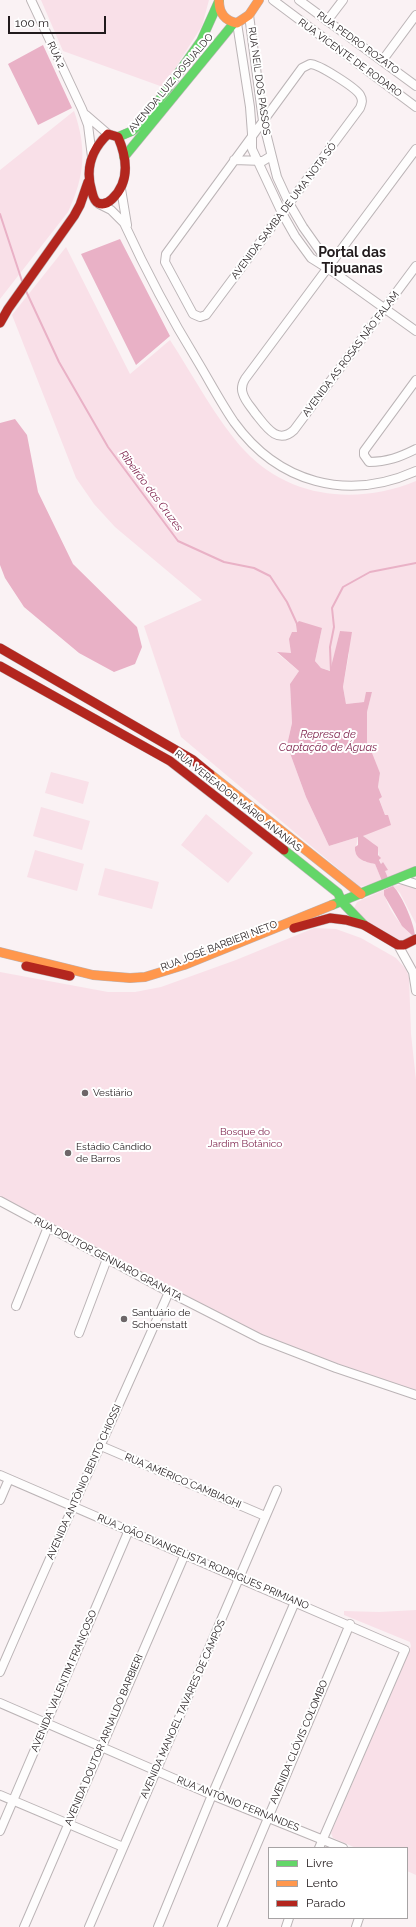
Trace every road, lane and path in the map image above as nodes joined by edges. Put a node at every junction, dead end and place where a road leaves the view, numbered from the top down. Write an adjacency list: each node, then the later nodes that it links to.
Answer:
1 (31, 0): 19 (street, RUA 2)
2 (273, 0): 7 (street, RUA VICENTE DE RODARO)
3 (299, 0): 10 (street, RUA PEDRO ROZATO)
4 (343, 0): 10 (street)
5 (219, 1): 11 (street); 23 (street, AVENIDA LUIZ DOSUALDO)
6 (258, 2): 7 (street, RUA VICENTE DE RODARO); 8 (street, AVENIDA LUIZ DOSUALDO)
7 (283, 9): 18 (street, RUA VICENTE DE RODARO)
8 (249, 15): 11 (street, AVENIDA LUIZ DOSUALDO); 12 (street, RUA NEIL DOS PASSOS)
9 (416, 15): 14 (street)
10 (327, 21): 14 (street, RUA PEDRO ROZATO)
11 (236, 23): 13 (street, RUA NEIL DOS PASSOS); 27 (street, AVENIDA LUIZ DOSUALDO)
12 (254, 52): 13 (street); 15 (street, RUA NEIL DOS PASSOS)
13 (242, 53): 16 (street, RUA NEIL DOS PASSOS)
14 (382, 61): 17 (street, RUA PEDRO ROZATO)
15 (257, 74): 16 (street); 20 (street, RUA NEIL DOS PASSOS)
16 (245, 75): 22 (street, RUA NEIL DOS PASSOS)
17 (416, 86)
18 (416, 107)
19 (82, 109): 21 (street, RUA 2); 26 (street, RUA 2)
20 (263, 121): 22 (street); 25 (street, RUA NEIL DOS PASSOS); 33 (street, AVENIDA SAMBA DE UMA NOTA SÓ)
21 (108, 134): 23 (street); 26 (street)
22 (252, 134): 28 (street); 29 (street, RUA NEIL DOS PASSOS)
23 (118, 136): 27 (street)
24 (416, 149): 37 (street)
25 (271, 156): 29 (street); 33 (street, RUA NEIL DOS PASSOS)
26 (92, 157): 30 (street)
27 (124, 158): 31 (street)
28 (234, 160): 29 (street); 34 (street, AVENIDA SAMBA DE UMA NOTA SÓ)
29 (258, 161): 34 (street, RUA NEIL DOS PASSOS)
30 (88, 182): 32 (street); 35 (street)
31 (121, 189): 32 (street); 36 (street)
32 (97, 202): 35 (street); 36 (street)
33 (289, 203): 34 (street, AVENIDA SAMBA DE UMA NOTA SÓ); 37 (street, RUA NEIL DOS PASSOS)
34 (282, 213): 37 (street, RUA NEIL DOS PASSOS)
35 (74, 216): 40 (street)
36 (129, 233): 46 (street)
37 (328, 266): 39 (street, RUA NEIL DOS PASSOS); 39 (street, AVENIDA AS ROSAS NÃO FALAM)
38 (416, 266): 39 (street, AVENIDA AS ROSAS NÃO FALAM)
39 (384, 308): 43 (street, RUA NEIL DOS PASSOS)
40 (8, 309): 41 (street); 42 (street)
41 (0, 317)
42 (0, 322)
43 (416, 331)
44 (416, 380): 45 (street)
45 (416, 448)
46 (416, 471)
47 (0, 648): 52 (street, RUA VEREADOR MÁRIO ANANIAS)
48 (0, 666): 53 (street, RUA VEREADOR MÁRIO ANANIAS)
49 (416, 871): 50 (street, RUA JOSÉ BARBIERI NETO)
50 (399, 879): 51 (street); 52 (street, RUA JOSÉ BARBIERI NETO)
51 (416, 884)
52 (361, 894): 53 (street, RUA JOSÉ BARBIERI NETO)
53 (342, 902): 54 (street, RUA VEREADOR MÁRIO ANANIAS); 57 (street, RUA JOSÉ BARBIERI NETO)
54 (364, 926): 56 (street, RUA JOSÉ BARBIERI NETO); 58 (street, RUA JOSÉ BARBIERI NETO)
55 (412, 942): 56 (street)
56 (398, 945): 59 (street)
57 (0, 952)
58 (0, 960)
59 (416, 991)
60 (0, 1202): 61 (street, RUA DOUTOR GENNARO GRANATA)
61 (48, 1227): 62 (street, RUA DOUTOR GENNARO GRANATA); 64 (street)
62 (107, 1259): 63 (street, RUA DOUTOR GENNARO GRANATA); 65 (street)
63 (169, 1292): 66 (street, RUA DOUTOR GENNARO GRANATA); 67 (street, AVENIDA ANTÔNIO BENTO CHIOSSI)
64 (16, 1306)
65 (79, 1333)
66 (416, 1395)
67 (101, 1446): 72 (street, AVENIDA ANTÔNIO BENTO CHIOSSI); 73 (street, RUA AMÉRICO CAMBIAGHI)
68 (0, 1475): 69 (street, RUA JOÃO EVANGELISTA RODRIGUES PRIMIANO)
69 (9, 1479): 71 (street); 72 (street, RUA JOÃO EVANGELISTA RODRIGUES PRIMIANO)
70 (277, 1490): 73 (street, AVENIDA MANOEL TAVARES DE CAMPOS)
71 (0, 1500)
72 (72, 1506): 74 (street, RUA JOÃO EVANGELISTA RODRIGUES PRIMIANO); 79 (street, AVENIDA ANTÔNIO BENTO CHIOSSI)
73 (265, 1516): 76 (street, AVENIDA MANOEL TAVARES DE CAMPOS)
74 (129, 1530): 75 (street, RUA JOÃO EVANGELISTA RODRIGUES PRIMIANO); 81 (street, AVENIDA VALENTIM FRANÇOSO)
75 (184, 1554): 76 (street, RUA JOÃO EVANGELISTA RODRIGUES PRIMIANO); 82 (street, AVENIDA DOUTOR ARNALDO BARBIERI)
76 (240, 1578): 77 (street, RUA JOÃO EVANGELISTA RODRIGUES PRIMIANO); 83 (street, AVENIDA MANOEL TAVARES DE CAMPOS)
77 (295, 1602): 78 (street, RUA JOÃO EVANGELISTA RODRIGUES PRIMIANO); 85 (street)
78 (350, 1624): 87 (street, AVENIDA CLÓVIS COLOMBO); 90 (street, RUA JOÃO EVANGELISTA RODRIGUES PRIMIANO)
79 (0, 1672)
80 (0, 1703): 81 (street, RUA ANTÔNIO FERNANDES)
81 (46, 1724): 82 (street, RUA ANTÔNIO FERNANDES); 86 (street, AVENIDA VALENTIM FRANÇOSO)
82 (100, 1746): 83 (street, RUA ANTÔNIO FERNANDES); 88 (street, AVENIDA DOUTOR ARNALDO BARBIERI)
83 (156, 1770): 85 (street, RUA ANTÔNIO FERNANDES); 93 (street, AVENIDA MANOEL TAVARES DE CAMPOS)
84 (0, 1795): 86 (street)
85 (212, 1795): 87 (street, RUA ANTÔNIO FERNANDES); 96 (street)
86 (13, 1801): 88 (street); 89 (street, AVENIDA VALENTIM FRANÇOSO)
87 (267, 1817): 90 (street, RUA ANTÔNIO FERNANDES); 97 (street, AVENIDA CLÓVIS COLOMBO)
88 (68, 1824): 93 (street); 94 (street, AVENIDA DOUTOR ARNALDO BARBIERI)
89 (0, 1831)
90 (323, 1839): 91 (street); 92 (street, RUA ANTÔNIO FERNANDES)
91 (319, 1847)
92 (341, 1847)
93 (123, 1848): 95 (street, AVENIDA MANOEL TAVARES DE CAMPOS)
94 (24, 1927)
95 (89, 1927)
96 (158, 1927)
97 (222, 1927)

